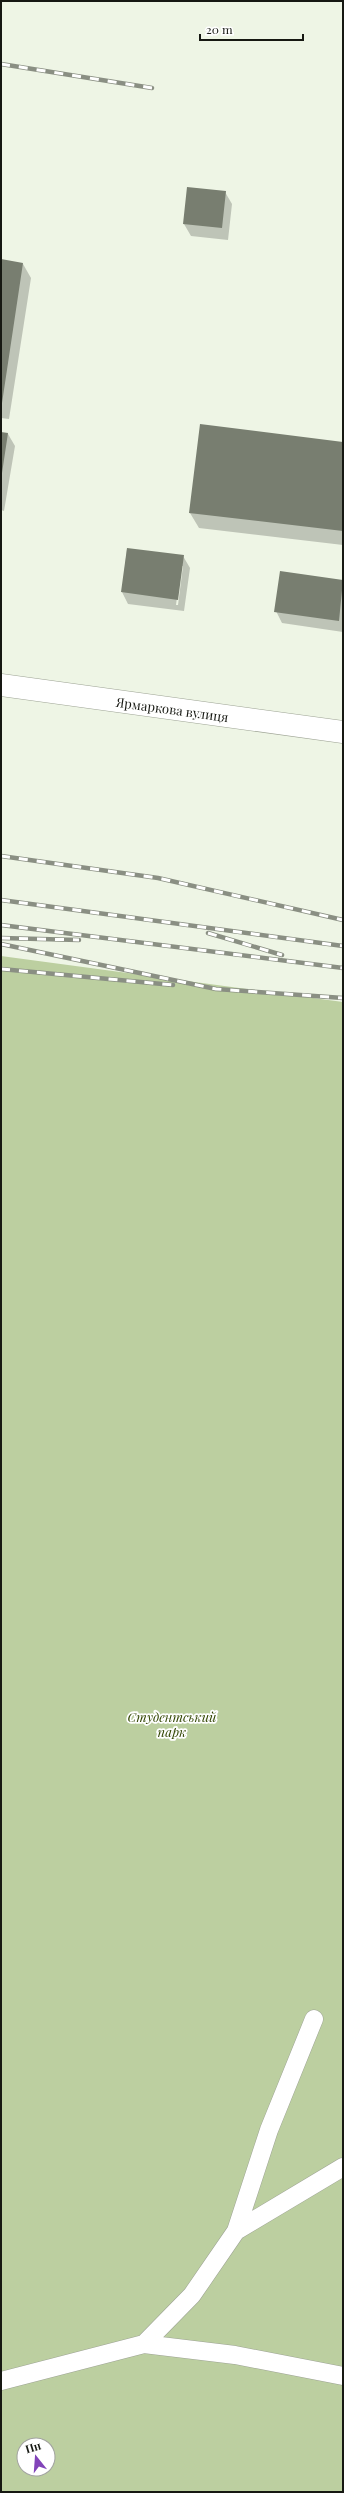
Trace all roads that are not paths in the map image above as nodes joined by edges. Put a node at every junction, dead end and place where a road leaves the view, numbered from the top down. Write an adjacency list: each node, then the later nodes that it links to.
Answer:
1 (1, 685): 2 (street, Ярмаркова вулиця)
2 (343, 732)
3 (314, 2019): 5 (lane)
4 (343, 2167): 5 (lane)
5 (236, 2231): 6 (lane)
6 (144, 2344): 7 (lane); 8 (lane)
7 (343, 2376)
8 (1, 2381)

